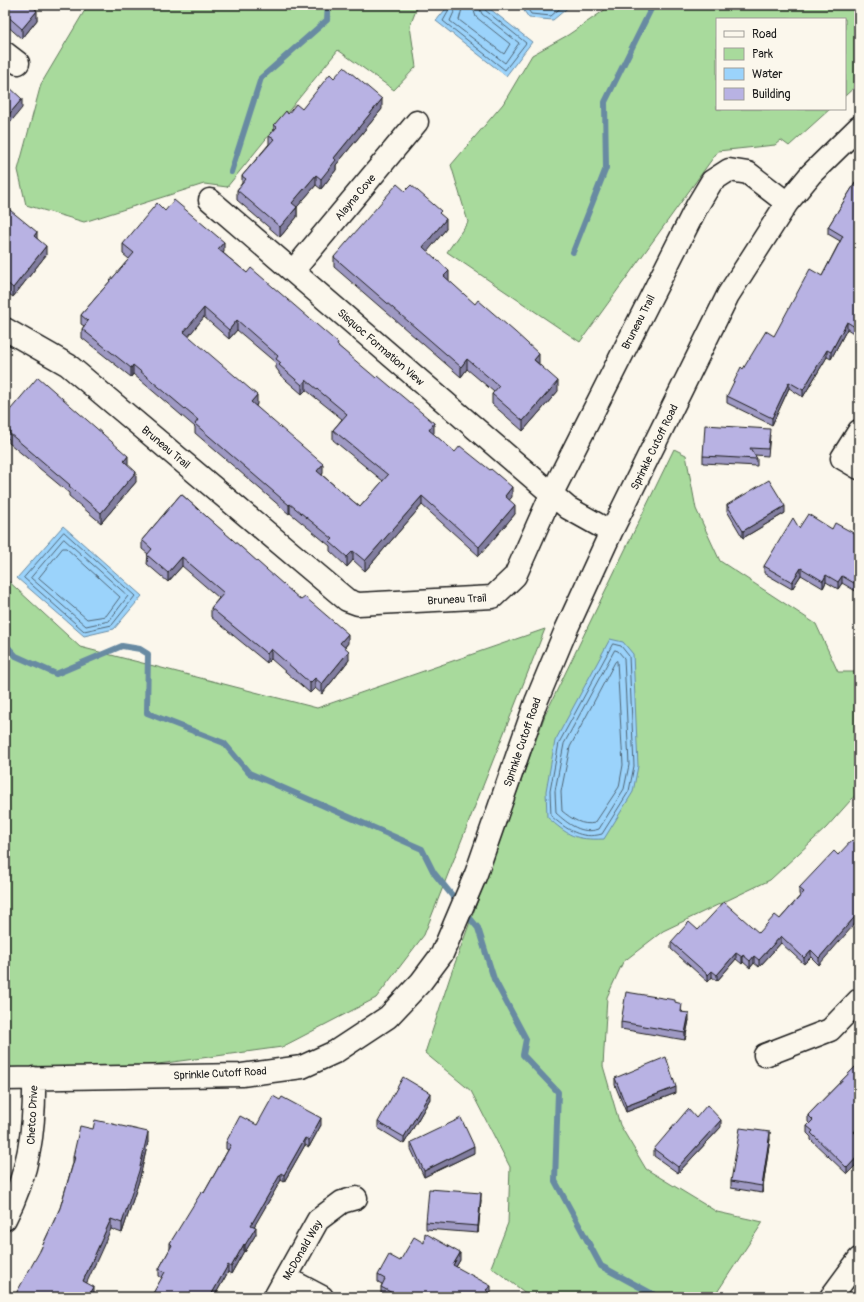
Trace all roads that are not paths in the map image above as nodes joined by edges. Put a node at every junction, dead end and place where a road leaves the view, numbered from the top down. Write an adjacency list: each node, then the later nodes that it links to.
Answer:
1 (417, 122): 5 (street, Alayna Cove)
2 (859, 127): 4 (street, Sprinkle Cutoff Road)
3 (210, 200): 5 (street, Sisquoc Formation View)
4 (787, 203): 9 (street, Bruneau Trail); 10 (street, Sprinkle Cutoff Road)
5 (293, 271): 9 (street, Sisquoc Formation View)
6 (5, 329): 9 (street, Bruneau Trail)
7 (859, 431): 8 (street)
8 (859, 468)
9 (551, 495): 10 (street, Sisquoc Formation View)
10 (611, 532): 13 (street, Sprinkle Cutoff Road)
11 (859, 1000): 12 (street)
12 (765, 1055)
13 (34, 1078): 14 (street, Sprinkle Cutoff Road); 16 (street, Chetco Drive)
14 (5, 1079)
15 (356, 1198): 18 (street, McDonald Way)
16 (5, 1219)
17 (859, 1259): 21 (street)
18 (286, 1278): 19 (street, McDonald Way); 20 (street)
19 (275, 1297)
20 (322, 1297)
21 (830, 1297)

